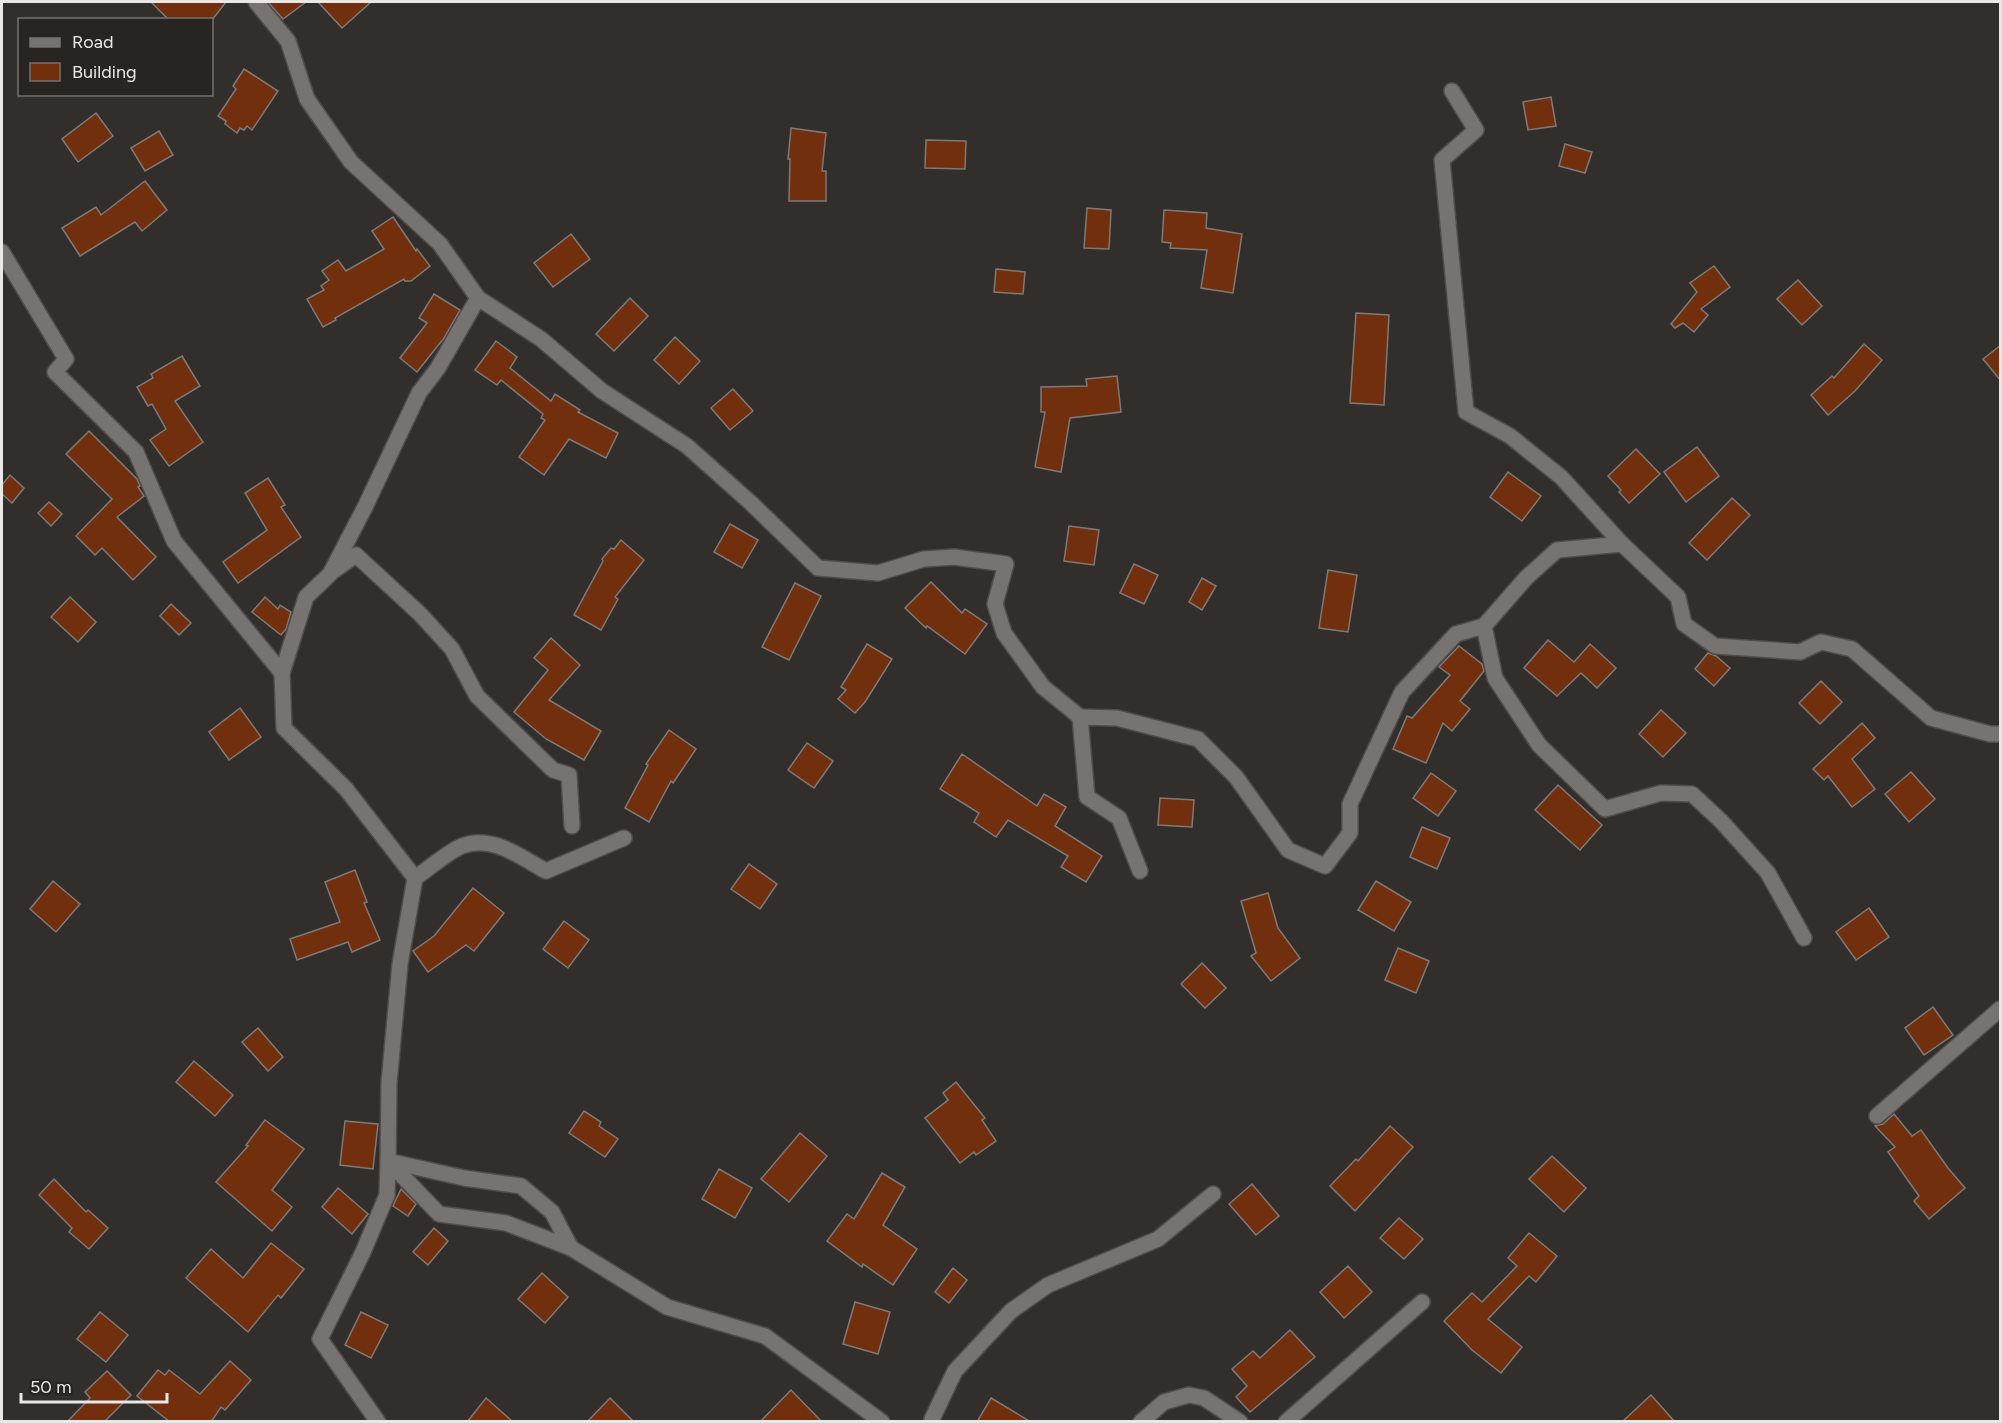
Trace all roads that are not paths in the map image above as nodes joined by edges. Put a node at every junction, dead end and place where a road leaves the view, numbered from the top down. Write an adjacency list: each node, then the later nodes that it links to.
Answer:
1 (256, 2): 4 (street)
2 (1452, 91): 5 (street)
3 (2, 252): 8 (street)
4 (478, 298): 6 (street); 9 (street)
5 (1622, 544): 7 (street); 10 (street)
6 (330, 574): 8 (street); 11 (street)
7 (1484, 626): 9 (street); 15 (street)
8 (282, 673): 14 (street)
9 (1080, 717): 13 (street)
10 (2001, 734)
11 (572, 826)
12 (624, 838): 14 (street)
13 (1140, 871)
14 (415, 878): 18 (street)
15 (1804, 938)
16 (2001, 1009): 17 (street)
17 (1877, 1116)
18 (388, 1161): 20 (street); 20 (street); 22 (street)
19 (1213, 1194): 24 (street)
20 (571, 1248): 23 (street)
21 (1422, 1302): 27 (street)
22 (378, 1422)
23 (882, 1422)
24 (933, 1422)
25 (1141, 1422): 26 (street)
26 (1240, 1422)
27 (1286, 1422)

